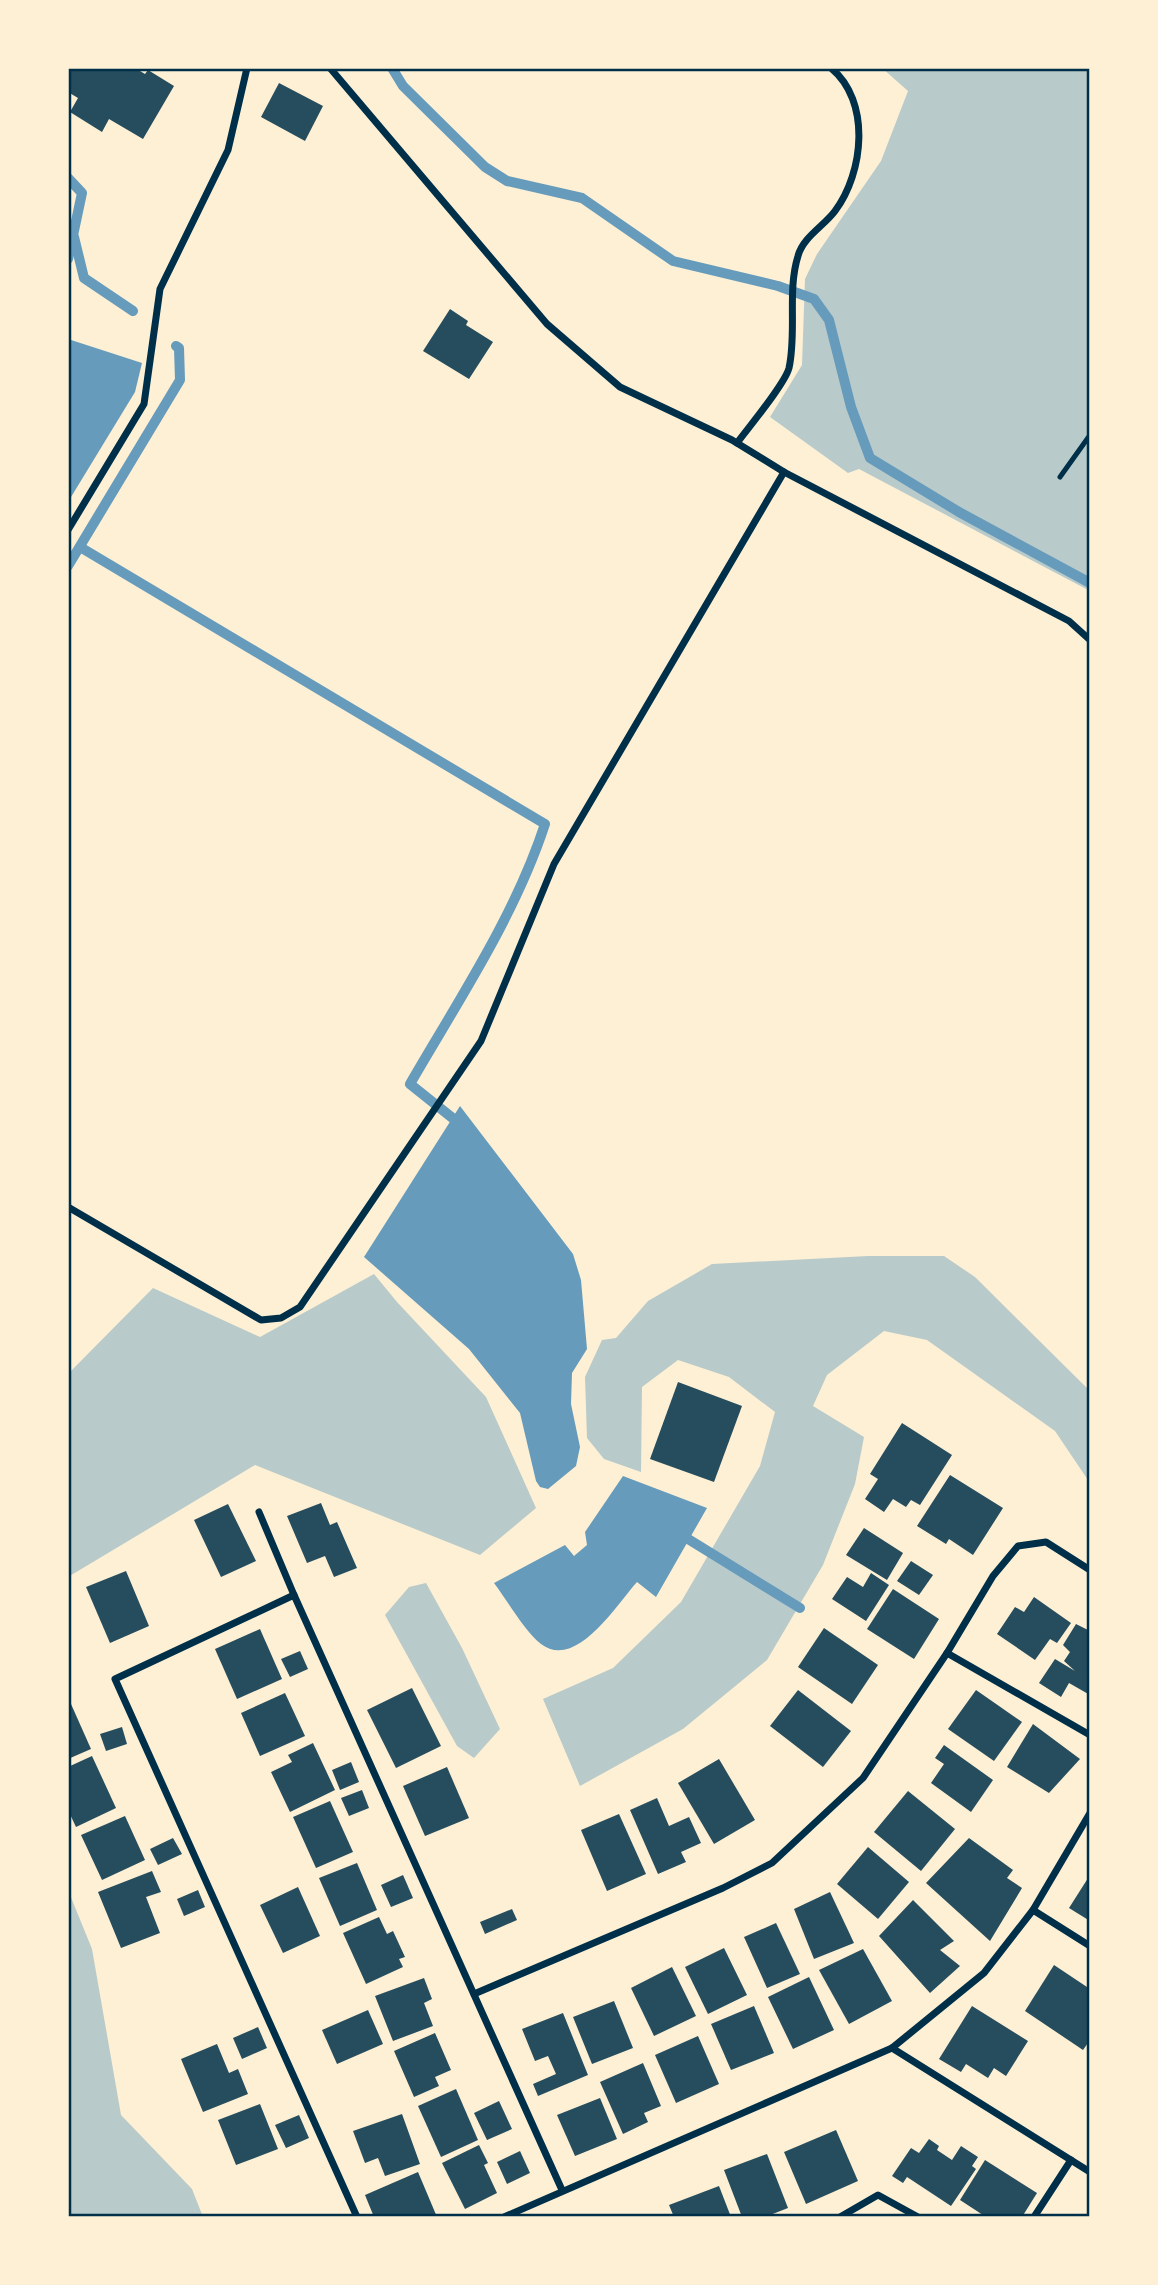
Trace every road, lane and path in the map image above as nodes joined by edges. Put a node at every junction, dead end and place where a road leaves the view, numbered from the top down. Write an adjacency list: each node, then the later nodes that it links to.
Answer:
1 (247, 68): 8 (street)
2 (330, 68): 5 (street)
3 (831, 68): 5 (street)
4 (1090, 435): 7 (lane)
5 (737, 443): 6 (street)
6 (784, 472): 9 (street); 10 (street)
7 (1060, 477)
8 (68, 530)
9 (1090, 640)
10 (68, 1207)
11 (259, 1512): 13 (street)
12 (1090, 1570): 14 (street)
13 (294, 1594): 19 (street); 24 (street)
14 (947, 1653): 15 (street); 19 (street)
15 (1090, 1735)
16 (1090, 1813): 17 (street)
17 (1032, 1910): 18 (street); 20 (street)
18 (1090, 1946)
19 (474, 1994): 23 (street)
20 (892, 2048): 21 (street); 23 (street)
21 (1070, 2160): 22 (street); 28 (street)
22 (1090, 2172)
23 (562, 2190): 25 (street)
24 (357, 2217)
25 (504, 2217)
26 (840, 2217): 27 (street)
27 (918, 2217)
28 (1034, 2217)

